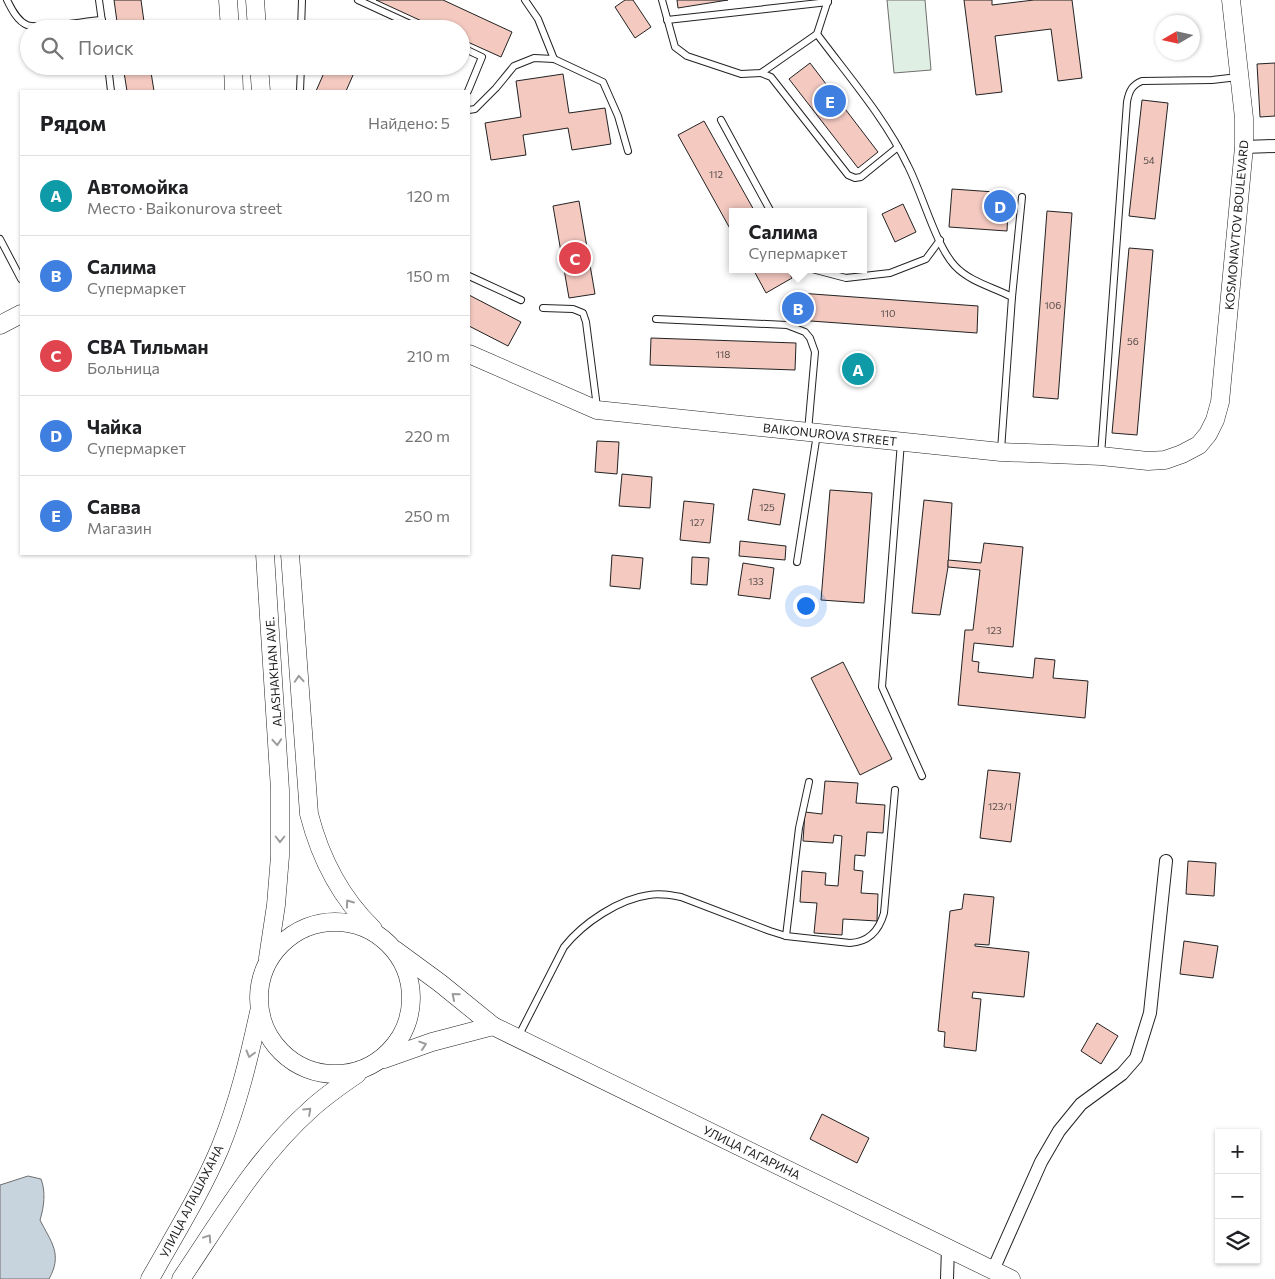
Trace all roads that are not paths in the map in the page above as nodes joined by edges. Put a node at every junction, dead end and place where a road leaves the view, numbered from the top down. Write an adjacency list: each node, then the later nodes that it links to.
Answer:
1 (8, 0): 11 (lane)
2 (99, 0): 12 (lane)
3 (228, 0): 13 (main road)
4 (255, 0): 14 (main road)
5 (302, 0): 15 (lane)
6 (358, 0): 16 (lane)
7 (525, 0): 20 (lane)
8 (662, 0): 17 (lane)
9 (1231, 0): 26 (main road, KOSMONAVTOV BOULEVARD)
10 (828, 1): 17 (lane); 18 (lane)
11 (21, 20)
12 (102, 20)
13 (229, 20)
14 (256, 20)
15 (301, 20)
16 (401, 20)
17 (667, 20): 21 (lane)
18 (817, 34): 21 (lane); 35 (lane)
19 (470, 52): 31 (lane)
20 (554, 59): 32 (lane); 37 (lane)
21 (761, 73): 35 (lane)
22 (109, 75): 27 (lane)
23 (233, 75): 28 (main road)
24 (260, 75): 29 (main road)
25 (300, 75): 30 (lane)
26 (1240, 77): 36 (main road, KOSMONAVTOV BOULEVARD); 57 (lane)
27 (111, 90)
28 (234, 90)
29 (261, 90)
30 (300, 90)
31 (468, 90)
32 (470, 110)
33 (721, 120): 39 (lane)
34 (1275, 146): 36 (street)
35 (898, 147): 41 (lane)
36 (1244, 147): 55 (main road, KOSMONAVTOV BOULEVARD)
37 (628, 151)
38 (1022, 197): 45 (lane)
39 (769, 208)
40 (0, 239): 44 (lane)
41 (940, 240): 42 (lane); 45 (lane)
42 (827, 273)
43 (470, 276): 46 (lane)
44 (20, 277)
45 (1012, 297): 56 (lane)
46 (521, 300)
47 (542, 308): 52 (lane)
48 (20, 315): 50 (main road)
49 (656, 318): 53 (lane)
50 (0, 325)
51 (470, 354): 52 (main road, BAIKONUROVA STREET)
52 (597, 410): 53 (main road, BAIKONUROVA STREET)
53 (813, 432): 54 (main road, BAIKONUROVA STREET); 60 (lane)
54 (901, 442): 56 (main road, BAIKONUROVA STREET); 61 (lane)
55 (1199, 445): 57 (main road, BAIKONUROVA STREET)
56 (1001, 452): 57 (main road, BAIKONUROVA STREET)
57 (1101, 456)
58 (265, 555): 68 (main road, ALASHAKHAN AVE., one-way to 68)
59 (290, 555): 66 (main road, ALASHAKHAN AVE., one-way to 59)
60 (797, 562)
61 (922, 776)
62 (809, 782): 65 (lane)
63 (895, 790): 65 (lane)
64 (1166, 861): 74 (street)
65 (786, 936): 71 (lane)
66 (382, 938): 67 (main road); 68 (main road)
67 (395, 950): 70 (main road, УЛИЦА ГАГАРИНА, one-way to 67); 72 (main road)
68 (268, 959): 69 (main road)
69 (260, 1007): 72 (main road); 75 (main road, УЛИЦА АЛАШАХАНА, one-way to 75)
70 (493, 1026): 71 (main road, УЛИЦА ГАГАРИНА); 72 (main road, one-way to 70)
71 (517, 1038): 73 (main road, УЛИЦА ГАГАРИНА)
72 (372, 1065): 76 (main road, one-way to 72)
73 (948, 1247): 74 (main road, УЛИЦА ГАГАРИНА); 77 (street)
74 (993, 1270): 78 (main road, УЛИЦА ГАГАРИНА)
75 (150, 1279)
76 (181, 1279)
77 (947, 1279)
78 (1011, 1279)

